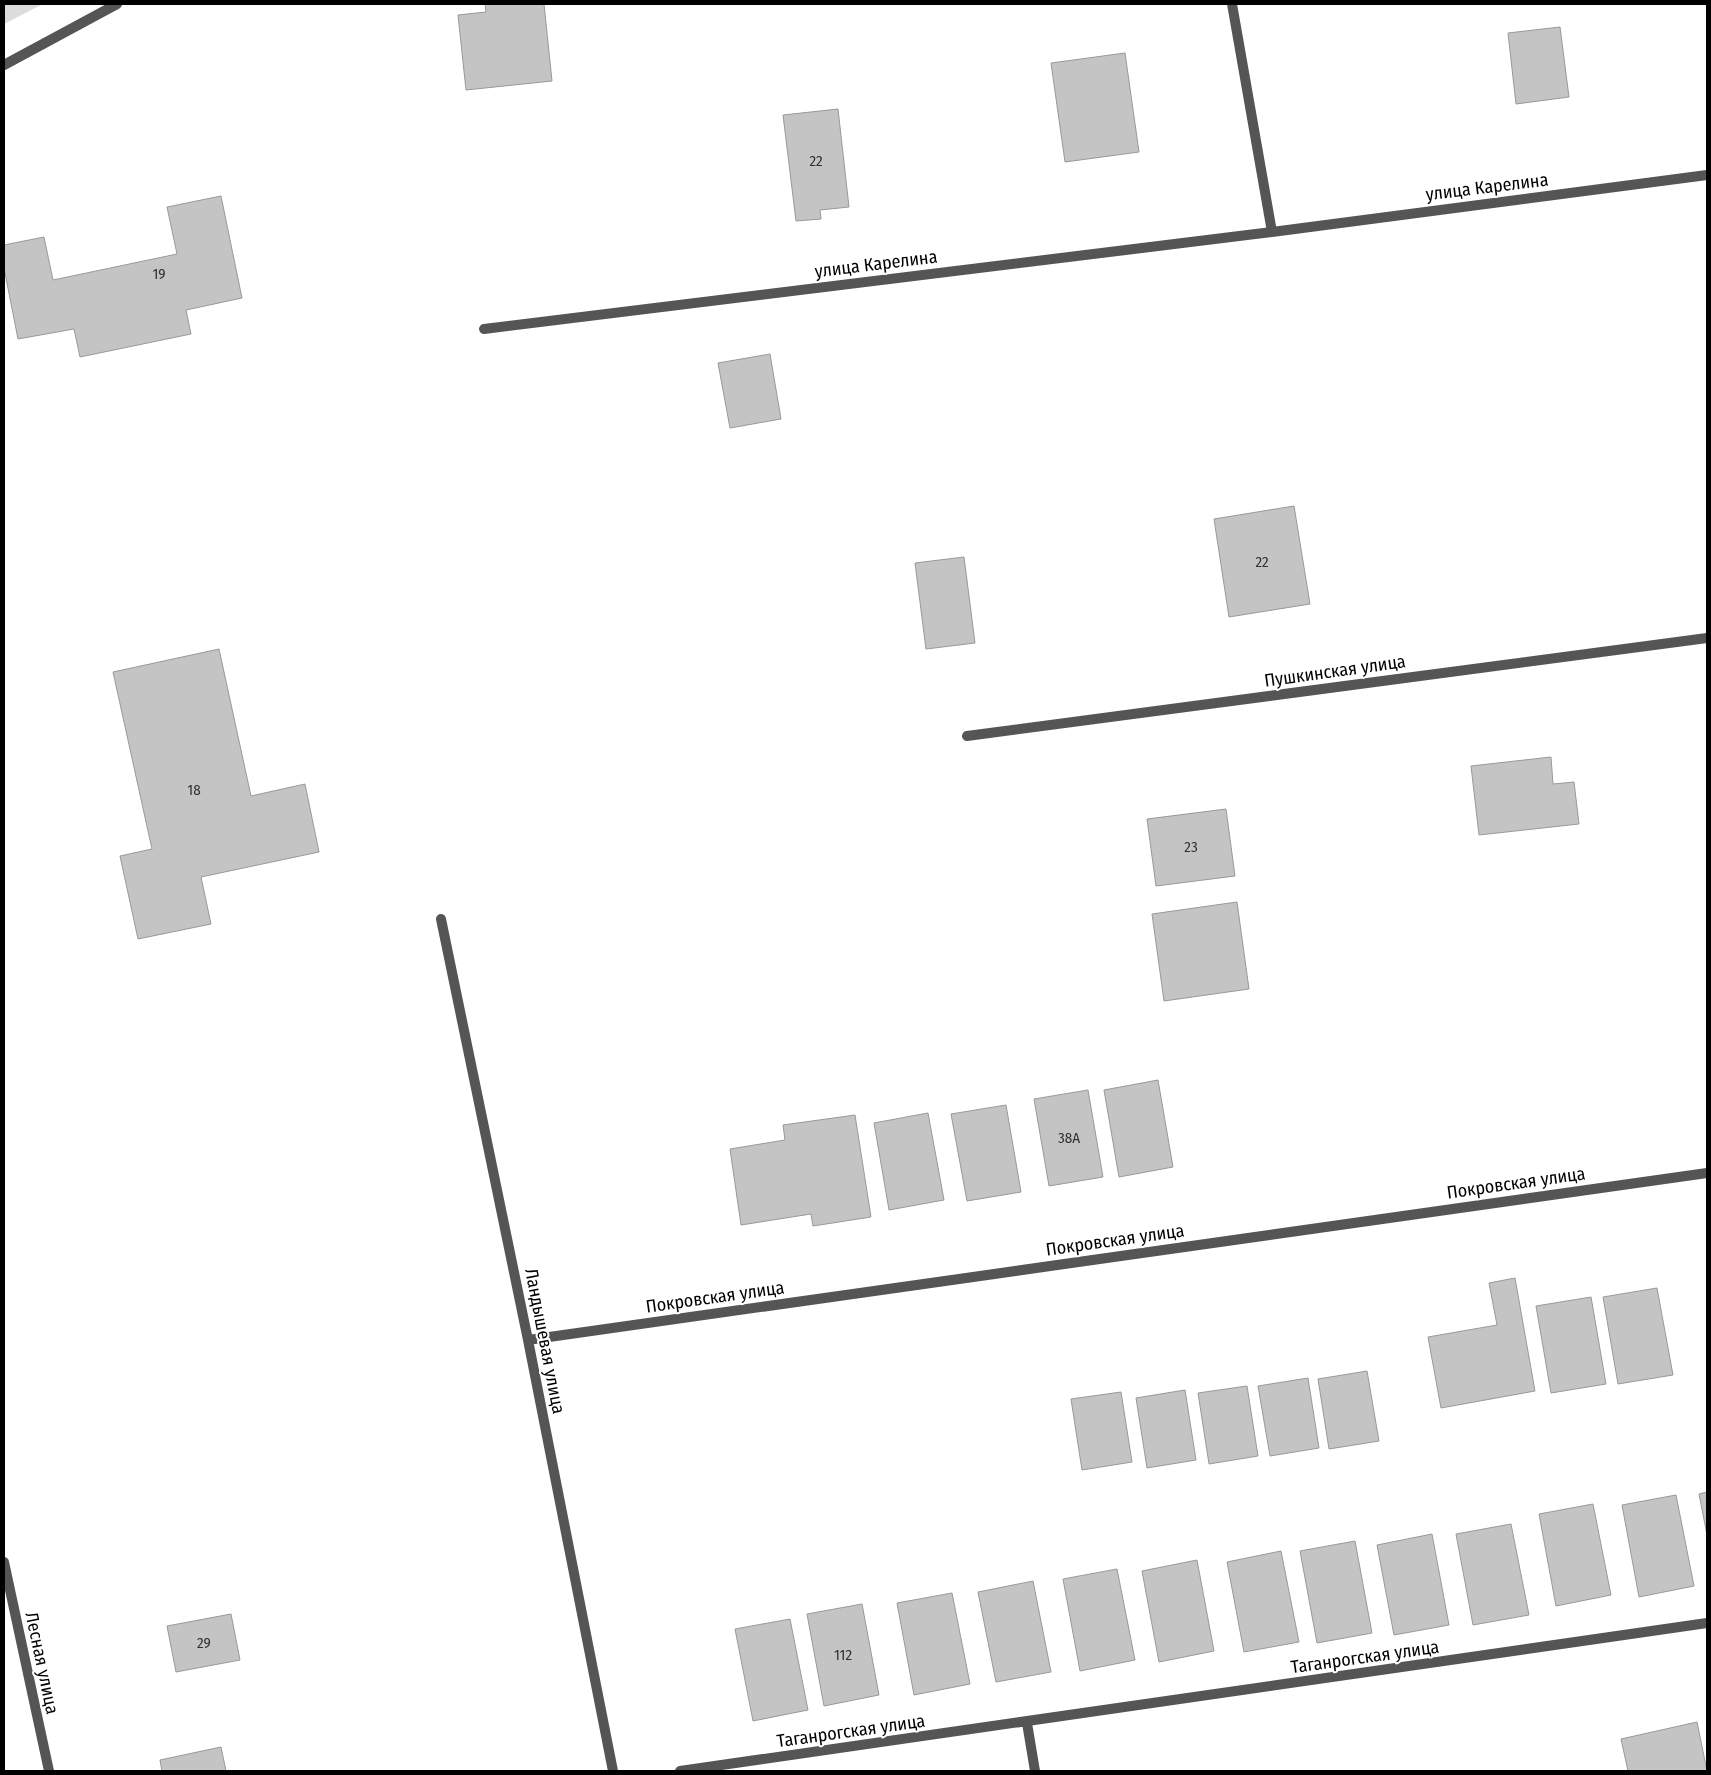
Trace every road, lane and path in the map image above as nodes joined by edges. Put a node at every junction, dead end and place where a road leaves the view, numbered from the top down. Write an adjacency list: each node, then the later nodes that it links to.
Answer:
1 (117, 4): 3 (street)
2 (1232, 4): 5 (street)
3 (4, 65)
4 (1707, 175): 5 (street, улица Карелина)
5 (1272, 232): 6 (street, улица Карелина)
6 (484, 329)
7 (1707, 638): 8 (street, Пушкинская улица)
8 (967, 736)
9 (441, 919): 11 (street, Ландышевая улица)
10 (1707, 1173): 11 (street, Покровская улица)
11 (528, 1340): 16 (street, Ландышевая улица)
12 (4, 1562): 15 (street, Лесная улица)
13 (1707, 1623): 14 (street, Таганрогская улица)
14 (1027, 1723): 17 (street, Таганрогская улица); 18 (street)
15 (49, 1771)
16 (613, 1771)
17 (680, 1771)
18 (1035, 1771)

